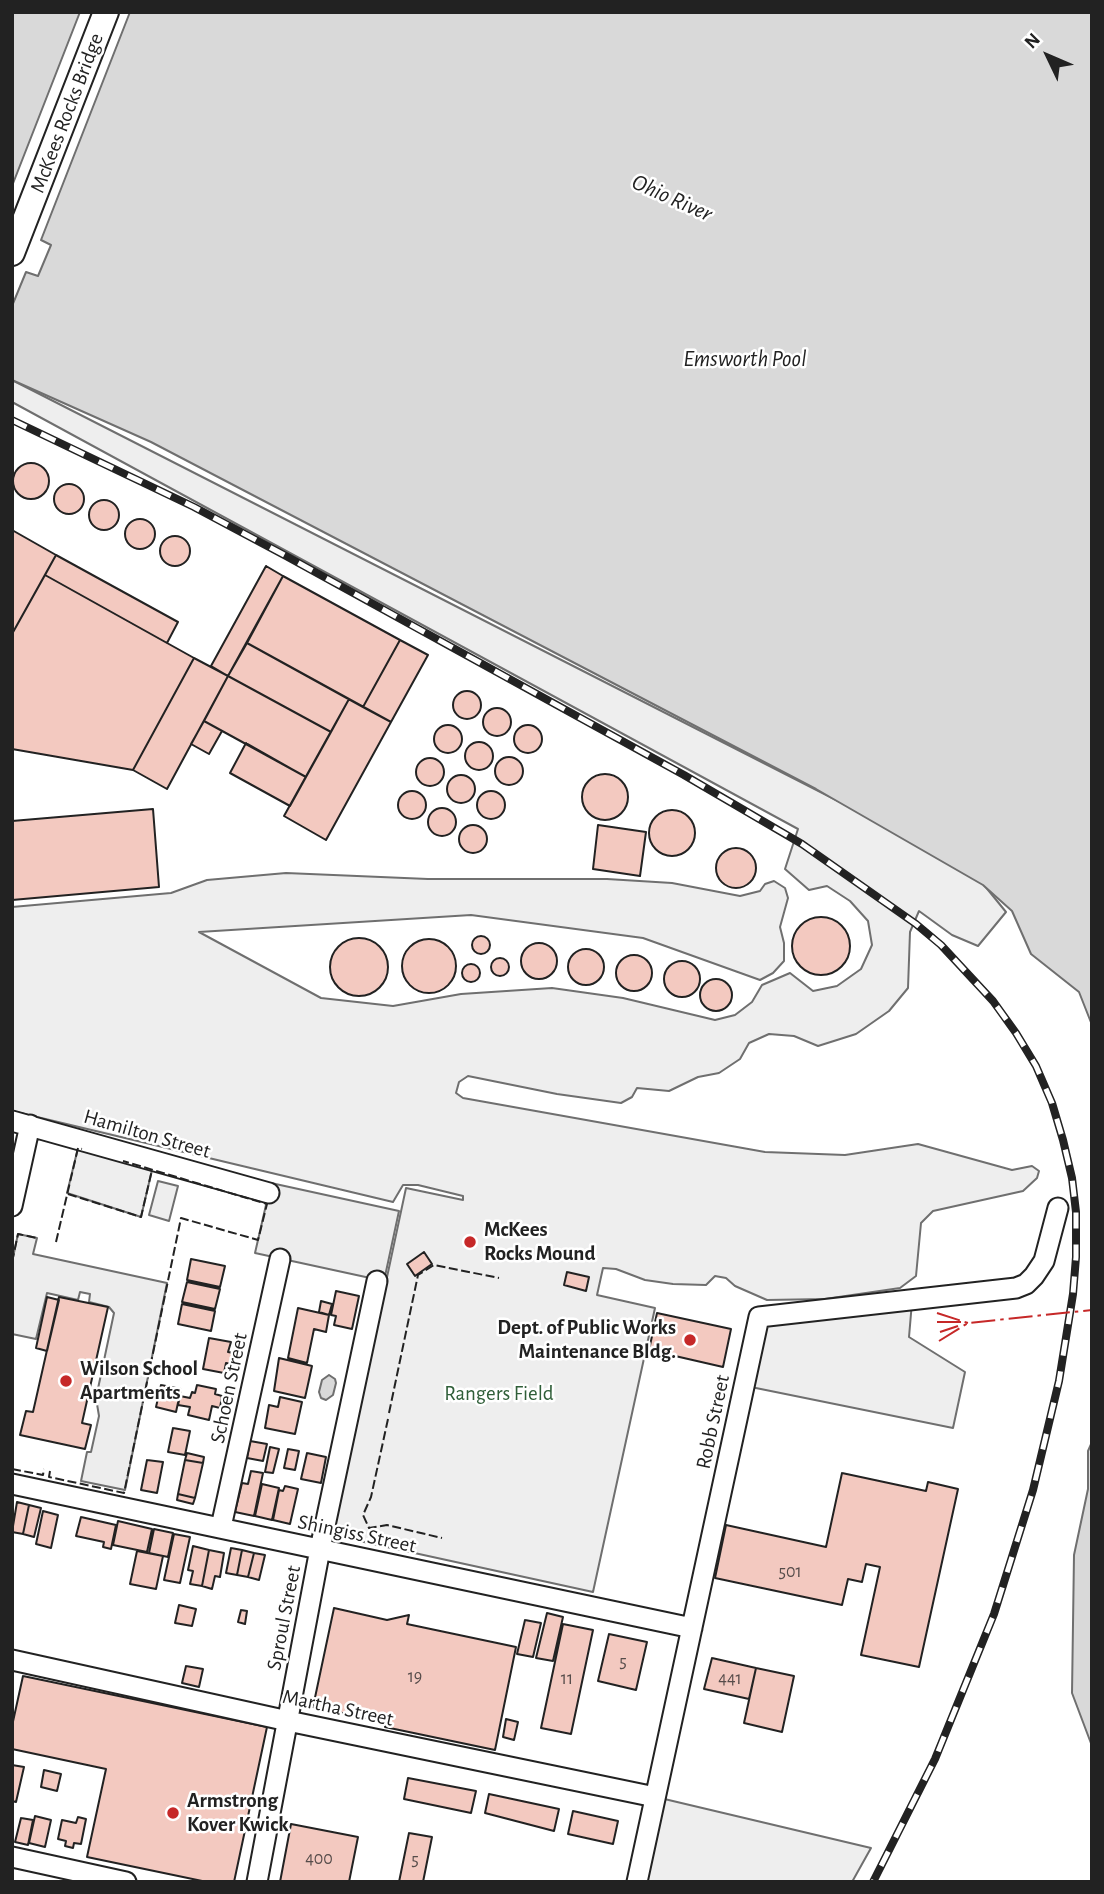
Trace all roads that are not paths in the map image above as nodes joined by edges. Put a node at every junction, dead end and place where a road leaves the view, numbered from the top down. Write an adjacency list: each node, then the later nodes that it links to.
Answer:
1 (106, 12): 2 (main road, McKees Rocks Bridge)
2 (12, 253)
3 (21, 1123): 4 (street, Hamilton Street); 5 (street)
4 (269, 1193)
5 (12, 1206)
6 (1058, 1208): 12 (street, Robb Street)
7 (281, 1259): 10 (street, Schoen Street)
8 (377, 1281): 11 (street, Sproul Street)
9 (12, 1483): 10 (street, Shingiss Street)
10 (221, 1527): 11 (street, Shingiss Street)
11 (320, 1549): 12 (street, Shingiss Street); 14 (street, Sproul Street)
12 (692, 1628): 15 (street, Robb Street)
13 (12, 1660): 14 (street, Martha Street)
14 (288, 1721): 15 (street, Martha Street); 18 (street, Sproul Street)
15 (655, 1797): 19 (street, Robb Street)
16 (12, 1857): 17 (street)
17 (125, 1882)
18 (257, 1882)
19 (637, 1882)

